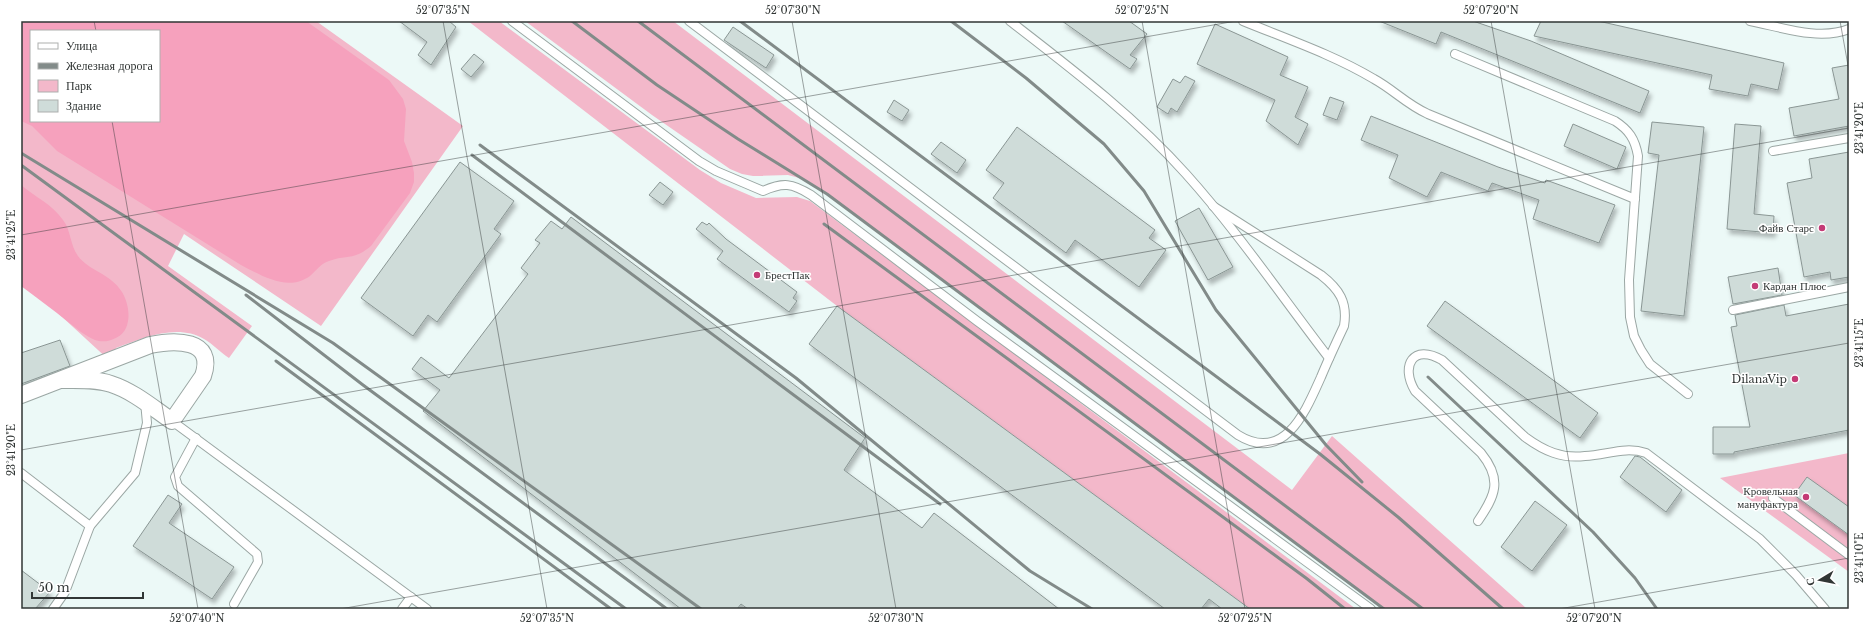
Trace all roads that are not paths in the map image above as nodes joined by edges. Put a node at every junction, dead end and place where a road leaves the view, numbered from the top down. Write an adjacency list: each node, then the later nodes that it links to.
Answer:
1 (512, 21): 31 (lane)
2 (689, 21): 14 (lane)
3 (1010, 21): 11 (lane)
4 (1243, 21): 10 (lane)
5 (1750, 21): 6 (lane)
6 (1849, 29)
7 (1455, 54): 10 (lane)
8 (1849, 138): 9 (lane)
9 (1773, 152)
10 (1635, 199): 16 (lane)
11 (1213, 206): 14 (lane); 14 (lane)
12 (1849, 287): 13 (lane)
13 (1733, 310)
14 (1329, 358)
15 (62, 380): 17 (street); 18 (street); 19 (street)
16 (1688, 394)
17 (21, 395)
18 (145, 402): 19 (street); 24 (lane)
19 (172, 421): 20 (lane)
20 (196, 438): 26 (lane); 27 (lane)
21 (21, 473): 24 (lane)
22 (1773, 498): 25 (lane)
23 (1478, 521): 32 (lane)
24 (90, 526): 28 (lane)
25 (1849, 556)
26 (411, 597): 29 (lane); 30 (lane)
27 (234, 604)
28 (53, 609)
29 (402, 609)
30 (427, 609)
31 (1371, 609)
32 (1825, 609)

